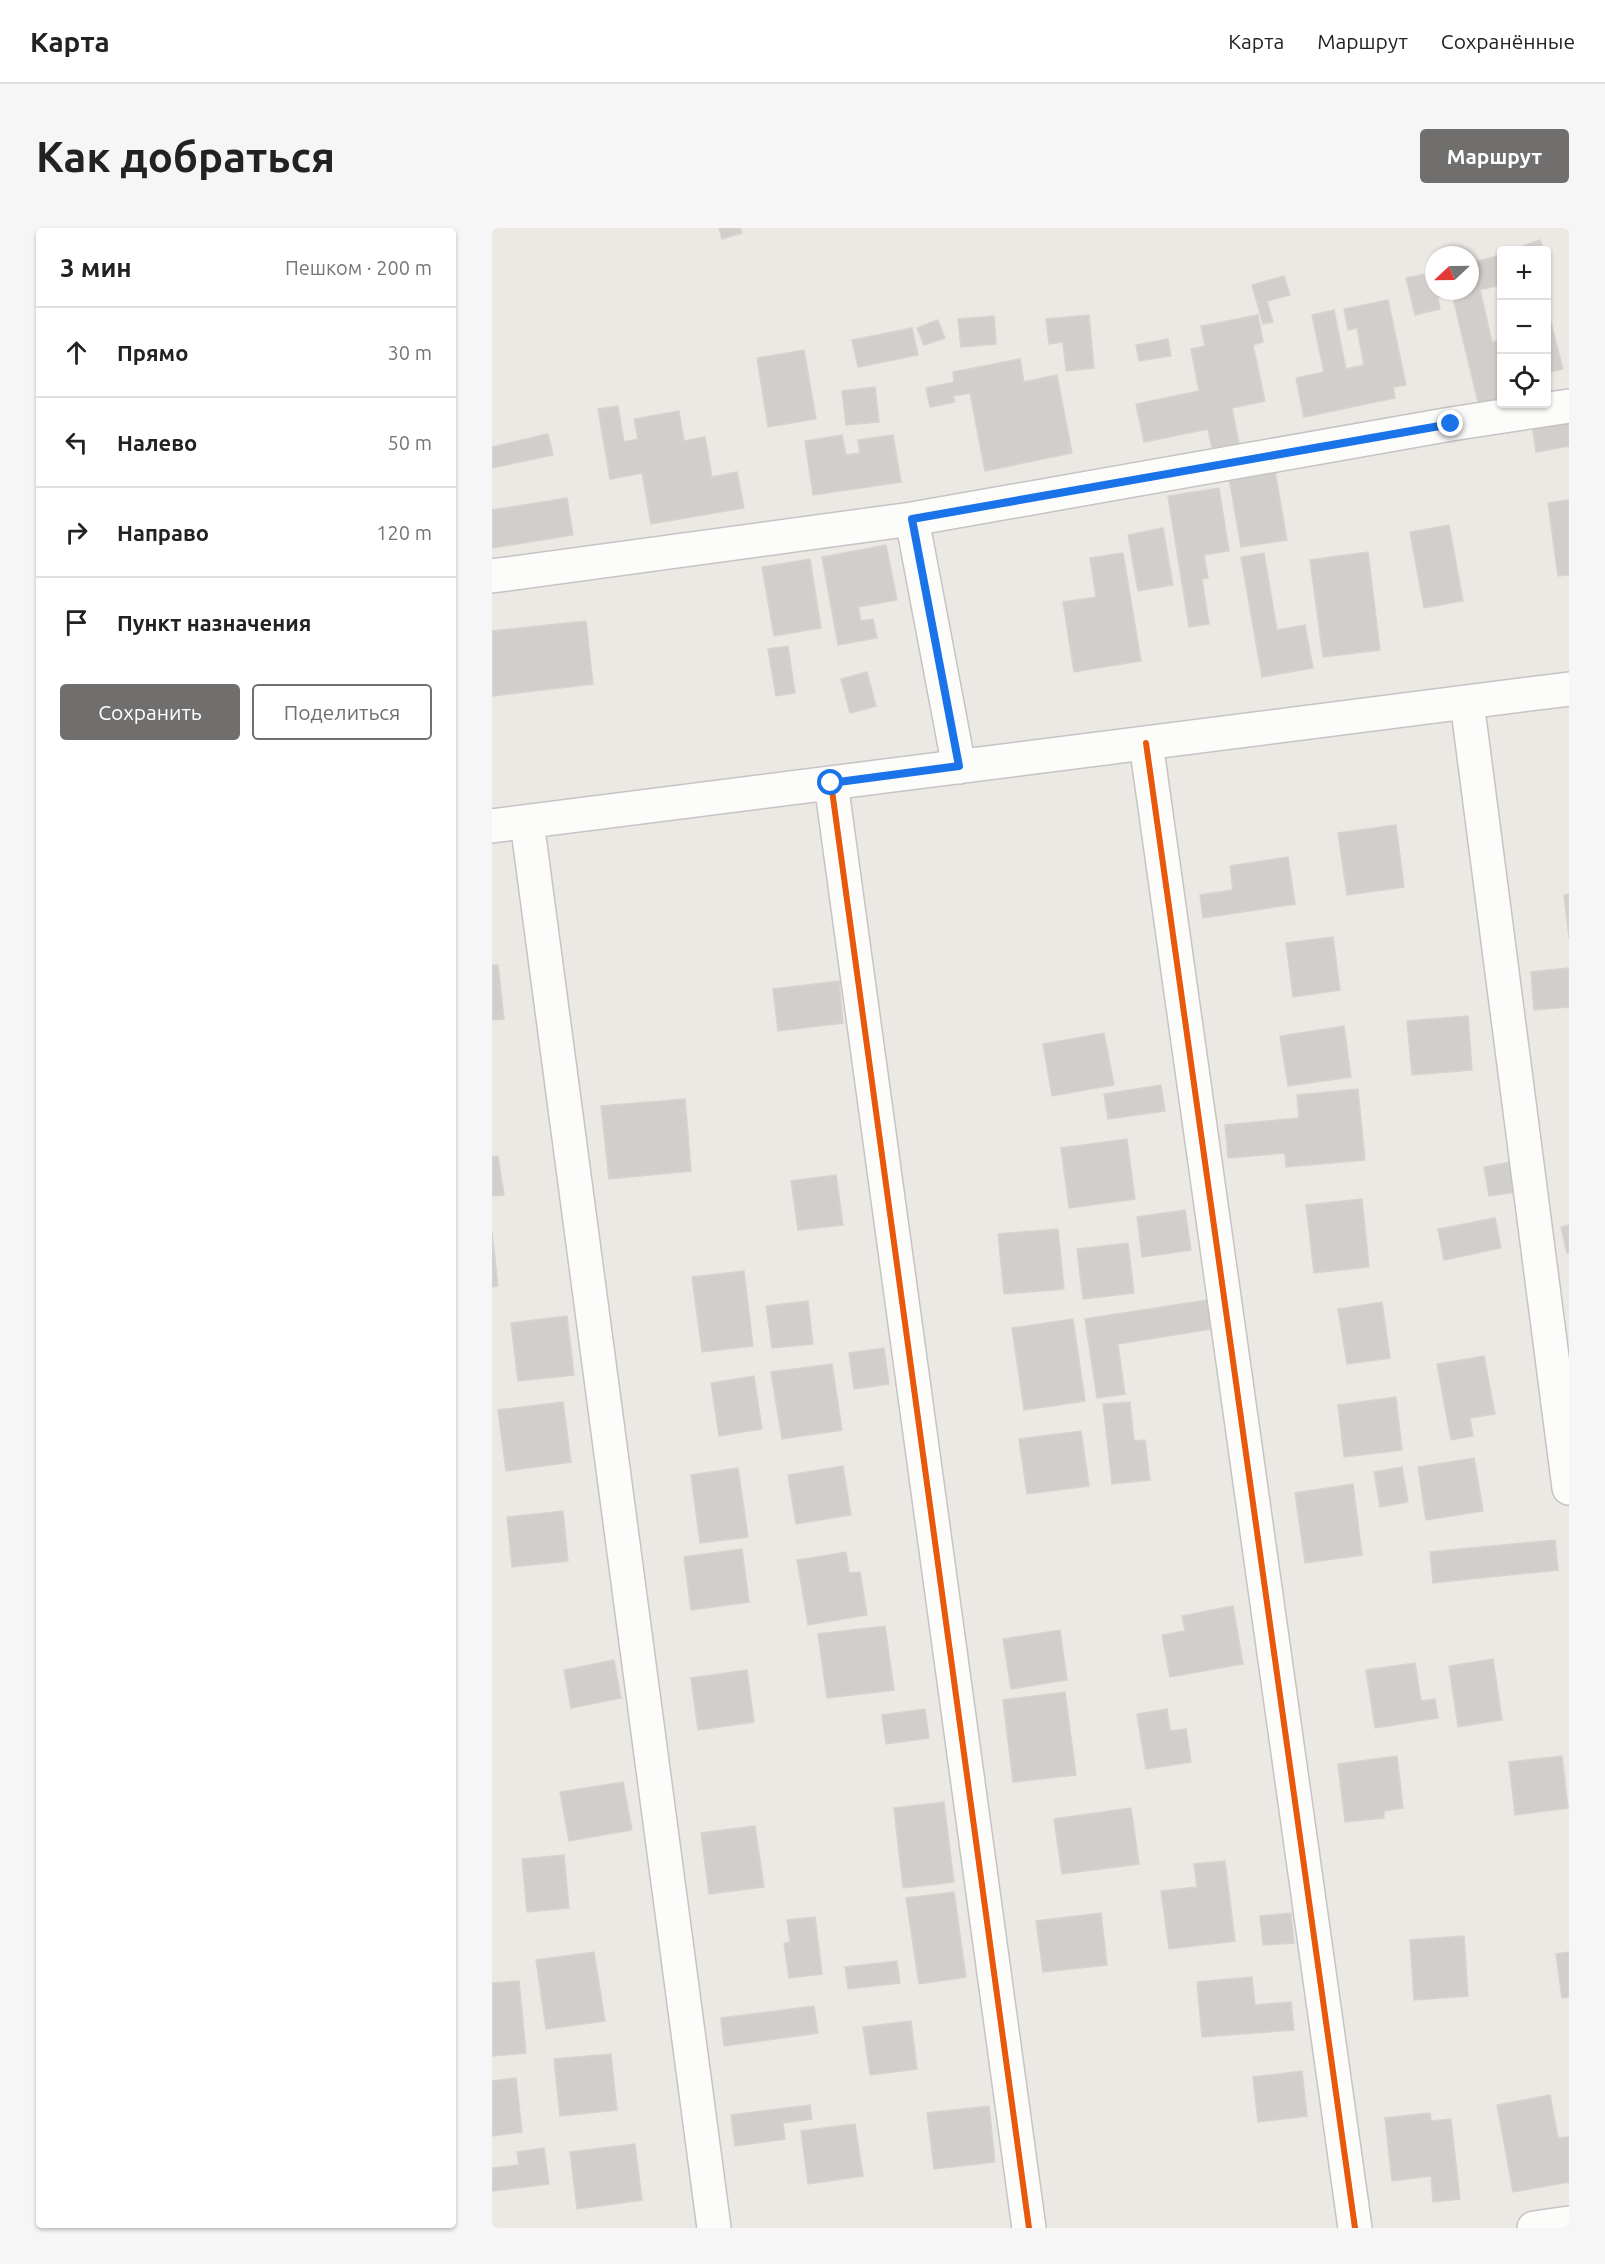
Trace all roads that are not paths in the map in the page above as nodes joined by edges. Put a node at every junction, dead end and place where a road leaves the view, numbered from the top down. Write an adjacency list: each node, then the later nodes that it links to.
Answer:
1 (1569, 406): 2 (street)
2 (912, 519): 3 (street); 7 (street)
3 (492, 576)
4 (1569, 689): 5 (street)
5 (1467, 702): 6 (street); 11 (street)
6 (1146, 743): 7 (street); 15 (street)
7 (959, 766): 8 (street)
8 (831, 783): 9 (street); 14 (street)
9 (527, 822): 10 (street); 13 (street)
10 (492, 826)
11 (1569, 1488)
12 (1569, 2223): 16 (street)
13 (714, 2228)
14 (1029, 2228)
15 (1355, 2228)
16 (1534, 2228)

